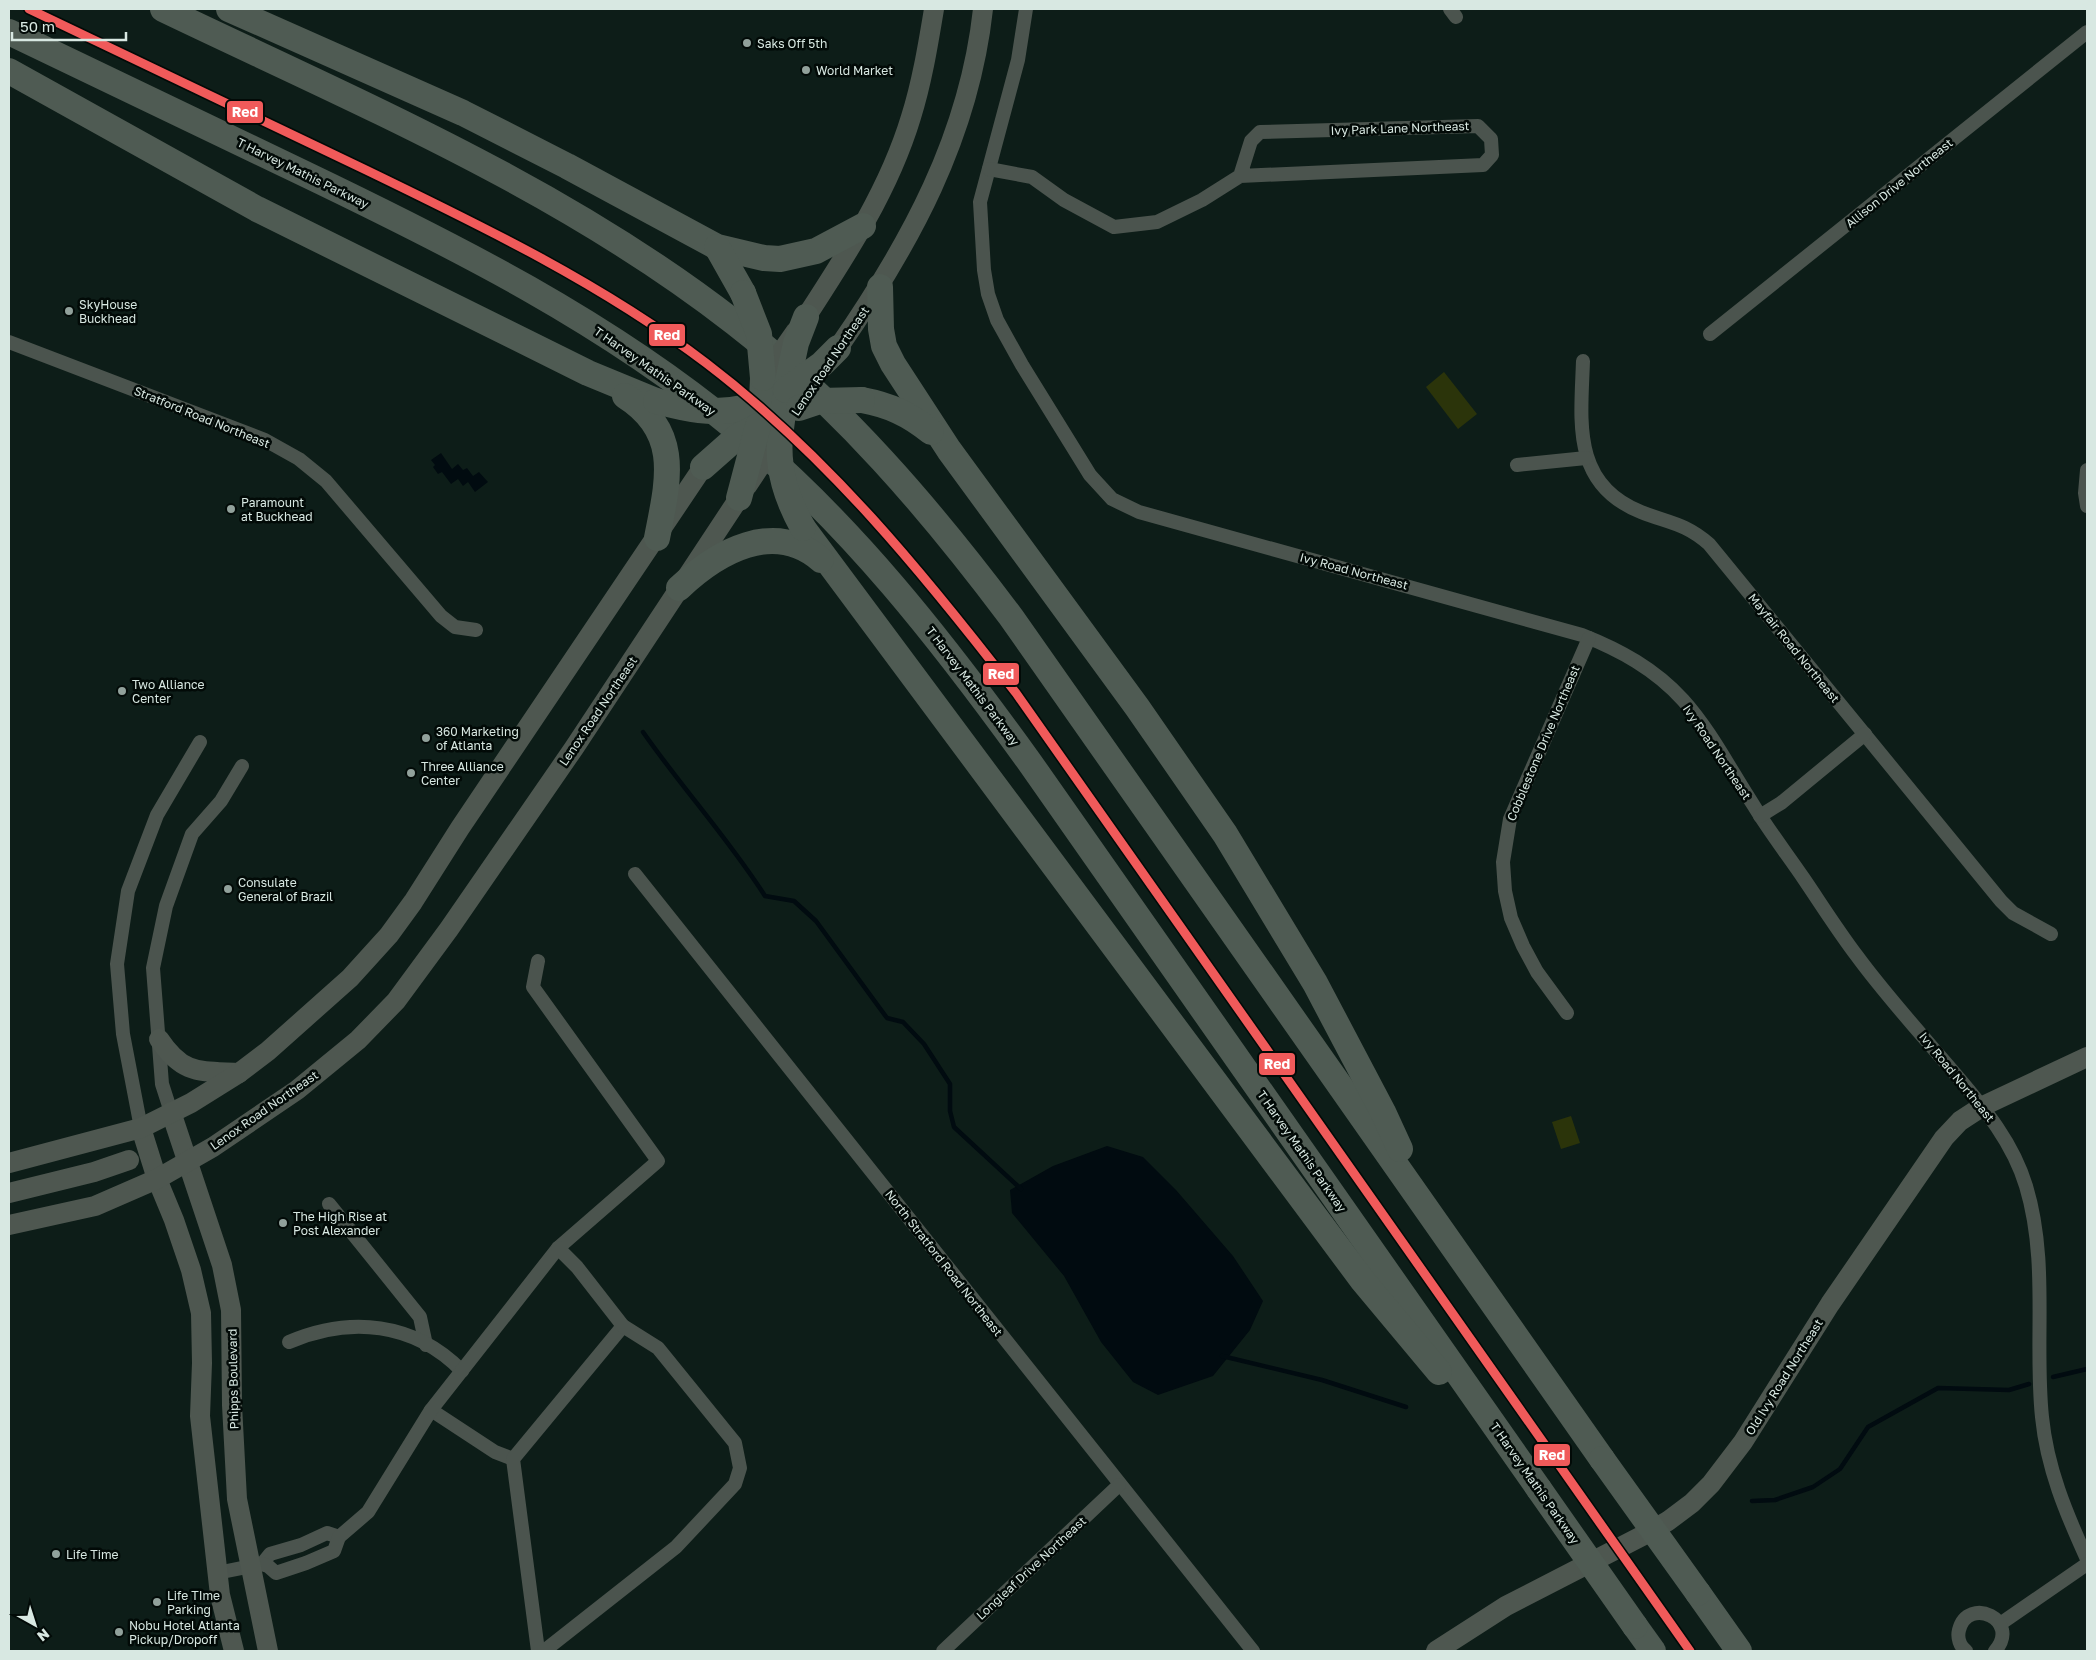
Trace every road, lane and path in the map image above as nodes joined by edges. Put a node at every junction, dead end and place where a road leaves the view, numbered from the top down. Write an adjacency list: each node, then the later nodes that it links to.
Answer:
1 (163, 9): 53 (highway)
2 (229, 9): 12 (highway)
3 (934, 9): 11 (main road)
4 (983, 9): 13 (main road, Lenox Road Northeast)
5 (1026, 9): 9 (street, Ivy Road Northeast)
6 (9, 32): 63 (highway, T Harvey Mathis Parkway)
7 (2087, 32): 15 (street, Allison Drive Northeast)
8 (9, 71): 19 (highway)
9 (989, 169): 10 (street, Ivy Park Lane Northeast); 32 (street, Ivy Road Northeast)
10 (1240, 176): 10 (street, Ivy Park Lane Northeast)
11 (863, 226): 12 (highway); 14 (main road)
12 (717, 247): 20 (highway, bridge)
13 (880, 287): 17 (main road, Lenox Road Northeast); 21 (highway)
14 (806, 317): 20 (highway, bridge)
15 (1710, 334)
16 (9, 342): 31 (street, Stratford Road Northeast)
17 (838, 348): 20 (highway, bridge)
18 (1583, 361): 22 (street, Mayfair Road Northeast)
19 (588, 373): 20 (highway, bridge); 28 (highway)
20 (772, 408): 21 (highway, bridge); 24 (highway, bridge); 26 (highway, bridge); 29 (highway, bridge)
21 (949, 450): 53 (highway)
22 (1586, 458): 23 (street); 33 (street, Mayfair Road Northeast)
23 (1517, 465)
24 (703, 467): 28 (main road)
25 (2087, 470): 27 (street)
26 (739, 498): 30 (main road, Lenox Road Northeast)
27 (2087, 506)
28 (657, 538): 43 (main road)
29 (833, 570): 30 (highway); 63 (highway)
30 (679, 588): 49 (main road, Lenox Road Northeast)
31 (476, 630)
32 (1588, 638): 36 (street, Ivy Road Northeast); 40 (street, Cobblestone Drive Northeast)
33 (1865, 734): 36 (street); 38 (street, Mayfair Road Northeast)
34 (200, 742): 46 (street)
35 (242, 766): 41 (street)
36 (1760, 816): 44 (street, Ivy Road Northeast)
37 (635, 874): 62 (street, North Stratford Road Northeast)
38 (2051, 934)
39 (538, 961): 55 (street)
40 (1567, 1013)
41 (158, 1039): 43 (main road); 45 (street)
42 (2087, 1058): 44 (main road, Old Ivy Road Northeast)
43 (239, 1073): 45 (main road)
44 (1983, 1106): 65 (street, Ivy Road Northeast); 76 (main road, Old Ivy Road Northeast)
45 (171, 1112): 46 (main road); 49 (main road, Phipps Boulevard)
46 (141, 1128): 47 (main road); 48 (main road); 50 (main road)
47 (129, 1160): 50 (main road); 51 (main road)
48 (9, 1163)
49 (188, 1163): 50 (main road, Lenox Road Northeast); 67 (main road, Phipps Boulevard)
50 (157, 1179): 54 (main road, Lenox Road Northeast); 68 (main road)
51 (9, 1193)
52 (329, 1204): 58 (street)
53 (1424, 1205): 78 (highway, bridge)
54 (9, 1225)
55 (558, 1248): 56 (street); 59 (street)
56 (623, 1326): 61 (street); 73 (street)
57 (289, 1342): 58 (street)
58 (426, 1345): 59 (street)
59 (462, 1371): 60 (street)
60 (431, 1410): 61 (street); 64 (street)
61 (513, 1459): 72 (street)
62 (1120, 1485): 74 (street, Longleaf Drive Northeast); 75 (street, North Stratford Road Northeast)
63 (1539, 1489): 77 (highway, T Harvey Mathis Parkway, bridge)
64 (339, 1537): 67 (street); 67 (street)
65 (2087, 1558)
66 (2087, 1564): 69 (street)
67 (257, 1565): 68 (street); 71 (main road, Phipps Boulevard)
68 (217, 1572): 70 (main road)
69 (2000, 1624): 79 (street); 80 (street)
70 (234, 1651)
71 (268, 1651)
72 (538, 1651)
73 (544, 1651)
74 (943, 1651)
75 (1252, 1651)
76 (1436, 1651)
77 (1653, 1651)
78 (1739, 1651)
79 (1966, 1651)
80 (1995, 1651)

